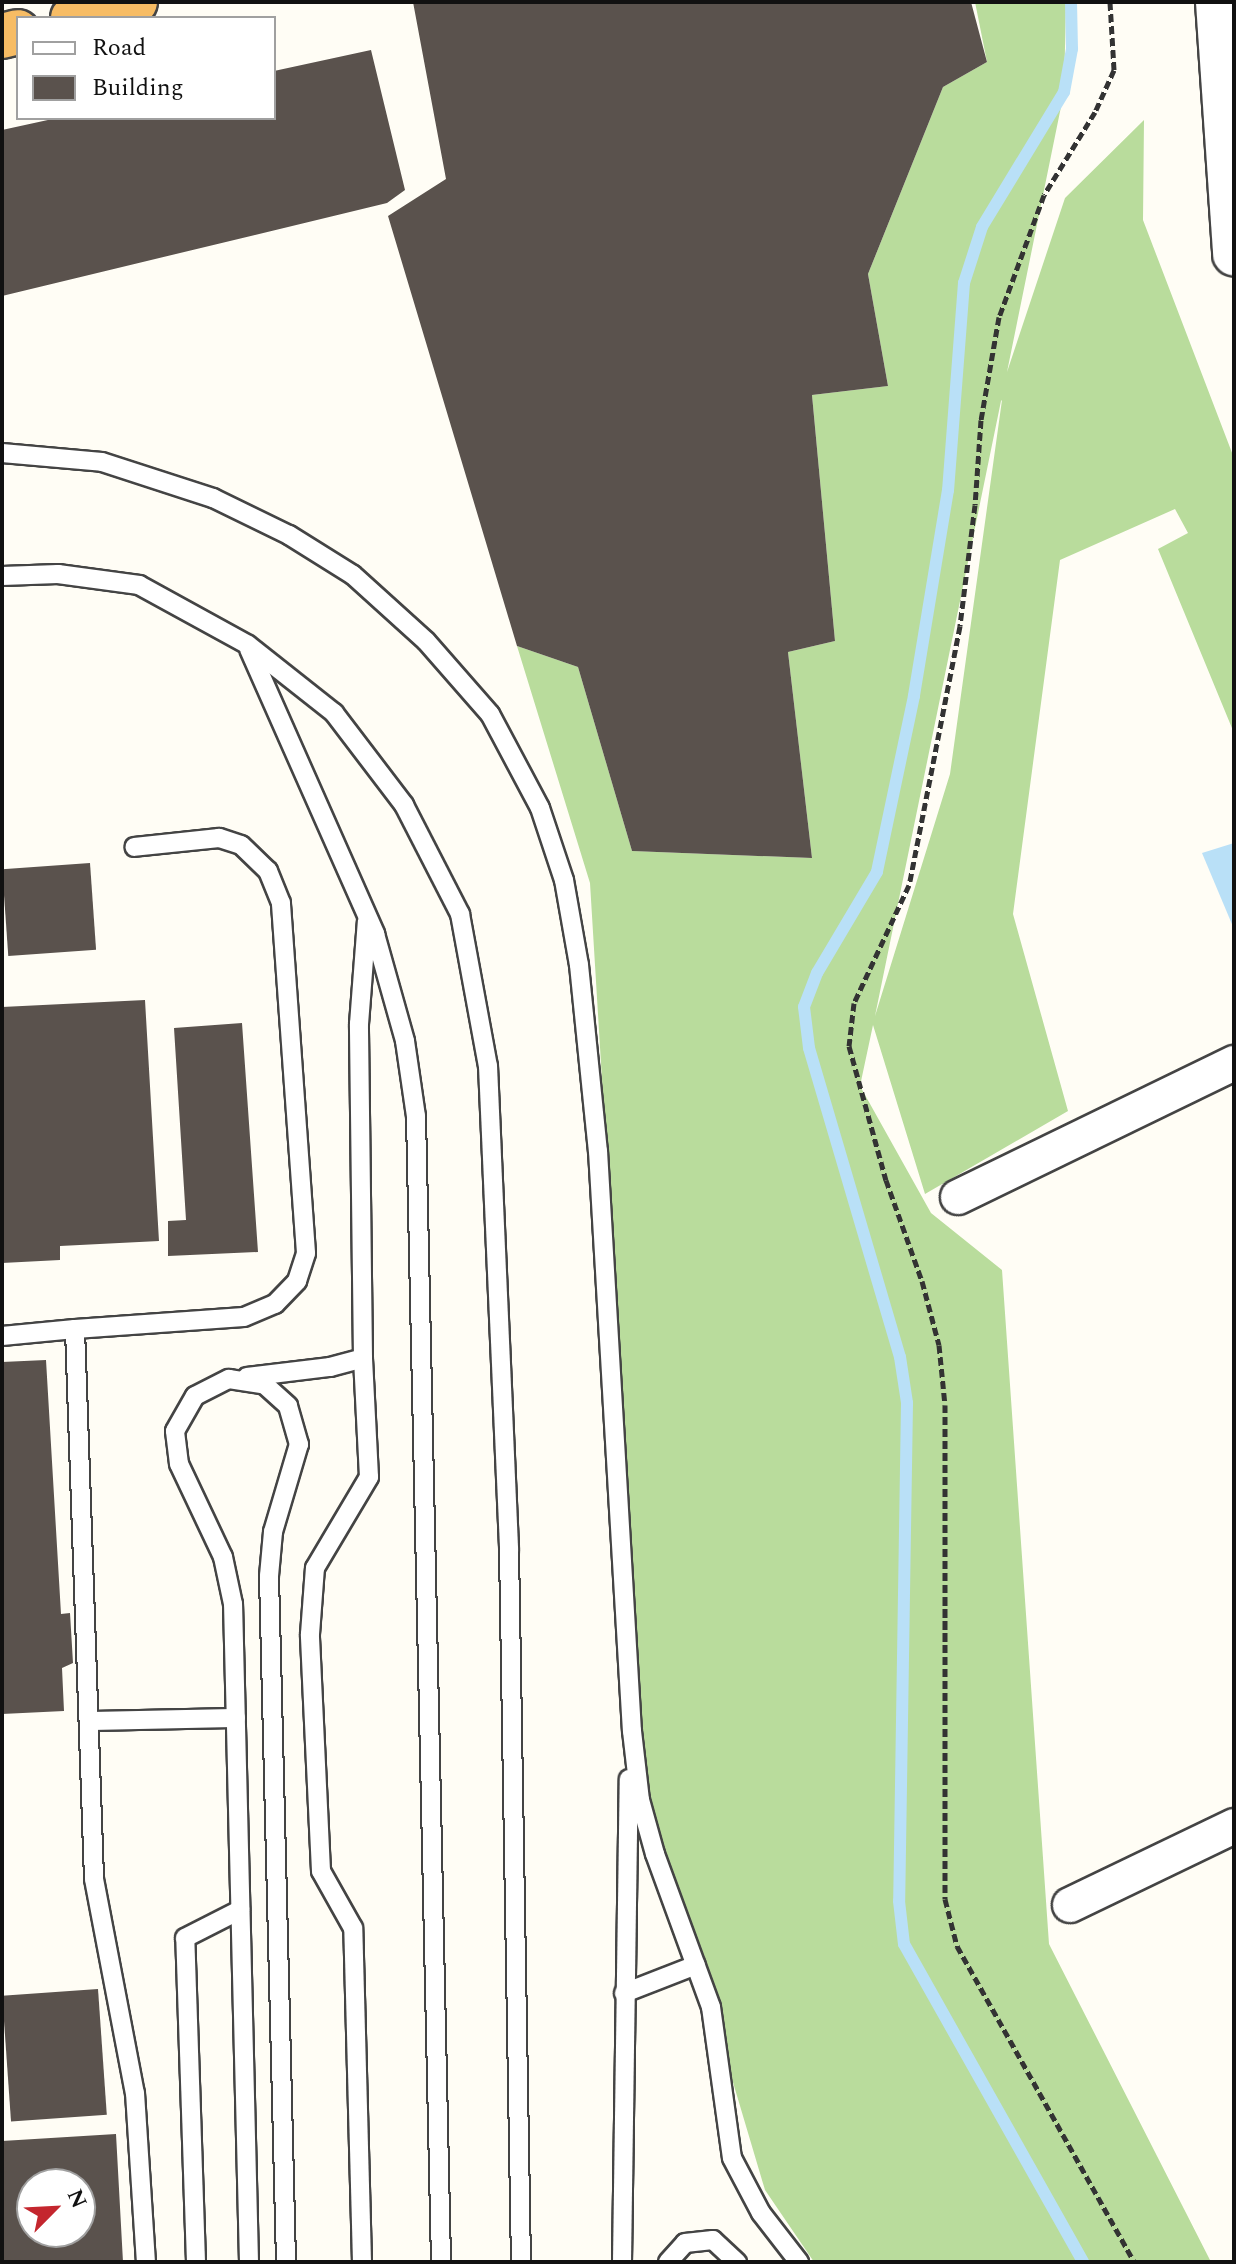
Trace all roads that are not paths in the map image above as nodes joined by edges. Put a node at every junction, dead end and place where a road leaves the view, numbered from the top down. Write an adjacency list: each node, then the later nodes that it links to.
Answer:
1 (135, 2): 3 (highway)
2 (1217, 2): 4 (street)
3 (81, 16)
4 (1234, 254)
5 (2, 453): 18 (lane)
6 (2, 576): 7 (lane)
7 (248, 645): 9 (lane); 30 (lane)
8 (134, 847): 12 (lane)
9 (367, 912): 14 (lane); 29 (lane)
10 (1234, 1063): 11 (street)
11 (958, 1197)
12 (75, 1329): 13 (lane); 17 (lane)
13 (2, 1336)
14 (363, 1358): 15 (lane); 28 (lane)
15 (229, 1379): 16 (lane); 27 (lane)
16 (236, 1718): 17 (lane); 21 (lane)
17 (89, 1721): 24 (lane)
18 (631, 1724): 22 (lane); 23 (lane)
19 (1234, 1826): 20 (street)
20 (1070, 1905)
21 (240, 1910): 25 (lane); 26 (lane)
22 (696, 1965): 23 (lane); 34 (lane)
23 (624, 1993): 31 (lane)
24 (146, 2262)
25 (196, 2262)
26 (249, 2262)
27 (286, 2262)
28 (362, 2262)
29 (441, 2262)
30 (521, 2262)
31 (622, 2262)
32 (668, 2262): 33 (lane)
33 (737, 2262)
34 (799, 2262)

